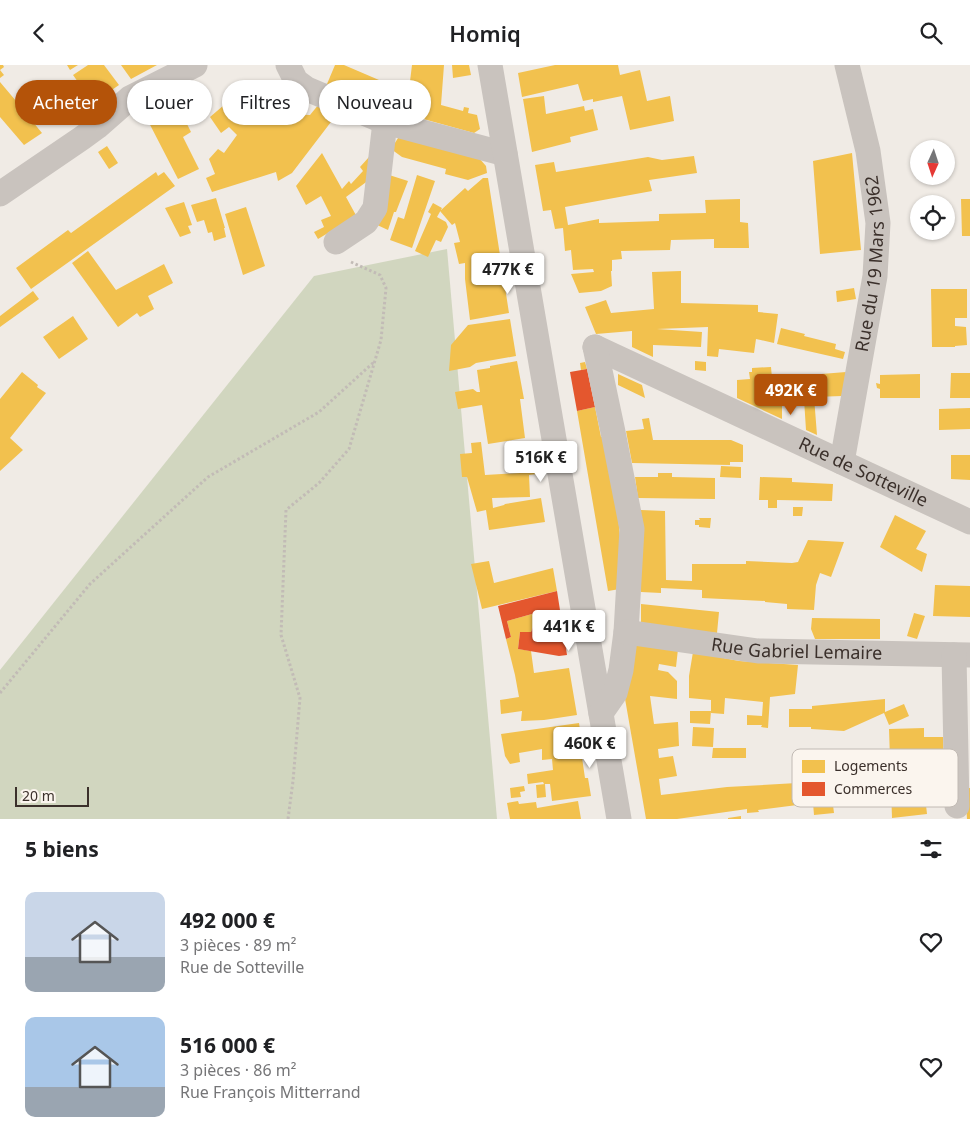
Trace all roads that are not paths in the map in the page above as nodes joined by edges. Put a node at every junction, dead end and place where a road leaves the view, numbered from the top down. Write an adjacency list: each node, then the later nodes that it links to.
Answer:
1 (195, 65): 9 (street)
2 (288, 65): 5 (street)
3 (490, 65): 8 (street)
4 (847, 65): 11 (street, Rue du 19 Mars 1962)
5 (319, 94)
6 (384, 125): 10 (street)
7 (395, 125): 8 (street)
8 (505, 155): 15 (street)
9 (0, 194)
10 (336, 243)
11 (842, 462): 12 (street, Rue de Sotteville); 13 (street, Rue de Sotteville)
12 (970, 522)
13 (626, 632): 14 (street, Rue Gabriel Lemaire); 15 (street)
14 (962, 655): 16 (street)
15 (601, 713): 18 (street)
16 (963, 734): 17 (street)
17 (958, 794)
18 (619, 819)

